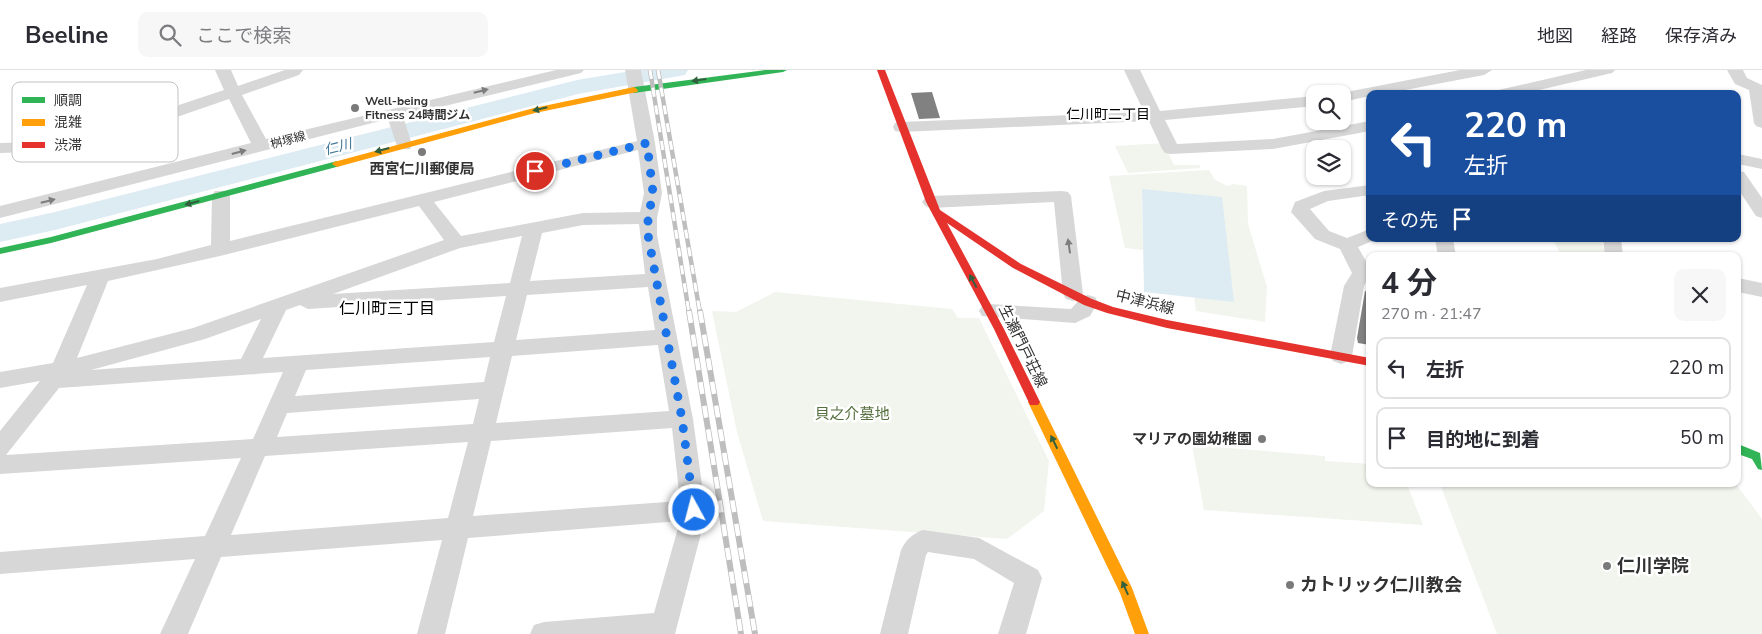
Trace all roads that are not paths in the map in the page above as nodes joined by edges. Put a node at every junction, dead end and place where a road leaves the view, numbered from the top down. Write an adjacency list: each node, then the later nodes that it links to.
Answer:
1 (223, 70): 15 (street)
2 (295, 70): 15 (street)
3 (576, 70): 19 (street, 桝塚線, one-way to 3)
4 (783, 70): 10 (street, one-way to 10)
5 (881, 70): 22 (street, 生瀬門戸荘線)
6 (1132, 70): 20 (street)
7 (1484, 70): 11 (street)
8 (1607, 70): 12 (street)
9 (1735, 70): 13 (street)
10 (636, 82): 24 (street); 25 (street, one-way to 25)
11 (1379, 90)
12 (1518, 90)
13 (1761, 90): 21 (street)
14 (1366, 92): 16 (street)
15 (233, 93): 18 (street); 26 (street)
16 (1351, 95)
17 (1306, 101): 20 (street)
18 (178, 111)
19 (394, 113): 25 (street); 26 (street, 桝塚線)
20 (1155, 116): 22 (street); 23 (street)
21 (1761, 116)
22 (901, 127): 33 (street, 生瀬門戸荘線)
23 (1366, 127)
24 (647, 143): 32 (street); 36 (street)
25 (404, 144): 31 (street, one-way to 31)
26 (262, 147): 34 (street, 桝塚線, one-way to 26)
27 (1741, 160): 28 (street)
28 (1762, 164)
29 (1741, 180): 35 (street)
30 (1366, 191): 41 (street)
31 (221, 195): 42 (street); 43 (street, one-way to 43)
32 (422, 199): 40 (street); 42 (street)
33 (934, 206): 38 (street, 中津浜線); 44 (street, 生瀬門戸荘線); 51 (street, one-way to 33)
34 (0, 212)
35 (1762, 212)
36 (648, 218): 37 (street); 46 (street)
37 (534, 227): 40 (street); 48 (street)
38 (974, 236): 44 (street); 51 (street, 中津浜線)
39 (1366, 237): 41 (street)
40 (456, 243): 52 (street)
41 (1347, 245): 56 (street)
42 (220, 250): 45 (street)
43 (0, 251)
44 (957, 251): 53 (street, 生瀬門戸荘線, one-way to 44)
45 (100, 277): 50 (street); 60 (street)
46 (657, 280): 48 (street); 54 (street)
47 (1741, 286): 49 (street)
48 (520, 289): 52 (street); 55 (street)
49 (1762, 290)
50 (0, 295)
51 (1080, 298): 53 (street); 56 (street, 中津浜線)
52 (280, 305): 59 (street); 60 (street)
53 (989, 310): 81 (street, 生瀬門戸荘線, one-way to 53)
54 (667, 337): 55 (street); 64 (street)
55 (504, 348): 58 (street); 62 (street)
56 (1341, 356): 57 (street, 中津浜線)
57 (1366, 361)
58 (298, 363): 59 (street); 63 (street)
59 (248, 367): 60 (street)
60 (57, 376): 61 (street); 67 (street)
61 (0, 380)
62 (492, 390): 63 (street); 65 (street)
63 (280, 405): 66 (street)
64 (682, 419): 65 (street); 71 (street)
65 (481, 432): 66 (street); 72 (street)
66 (259, 447): 70 (street); 73 (street)
67 (0, 448)
68 (1741, 450): 69 (street)
69 (1760, 458)
70 (0, 465)
71 (694, 510): 72 (street); 75 (street)
72 (457, 530): 73 (street); 77 (street)
73 (212, 547): 74 (street); 76 (street)
74 (0, 563)
75 (662, 629): 78 (street)
76 (174, 634)
77 (432, 634)
78 (544, 634)
79 (894, 634): 80 (street)
80 (1012, 634)
81 (1142, 634)

